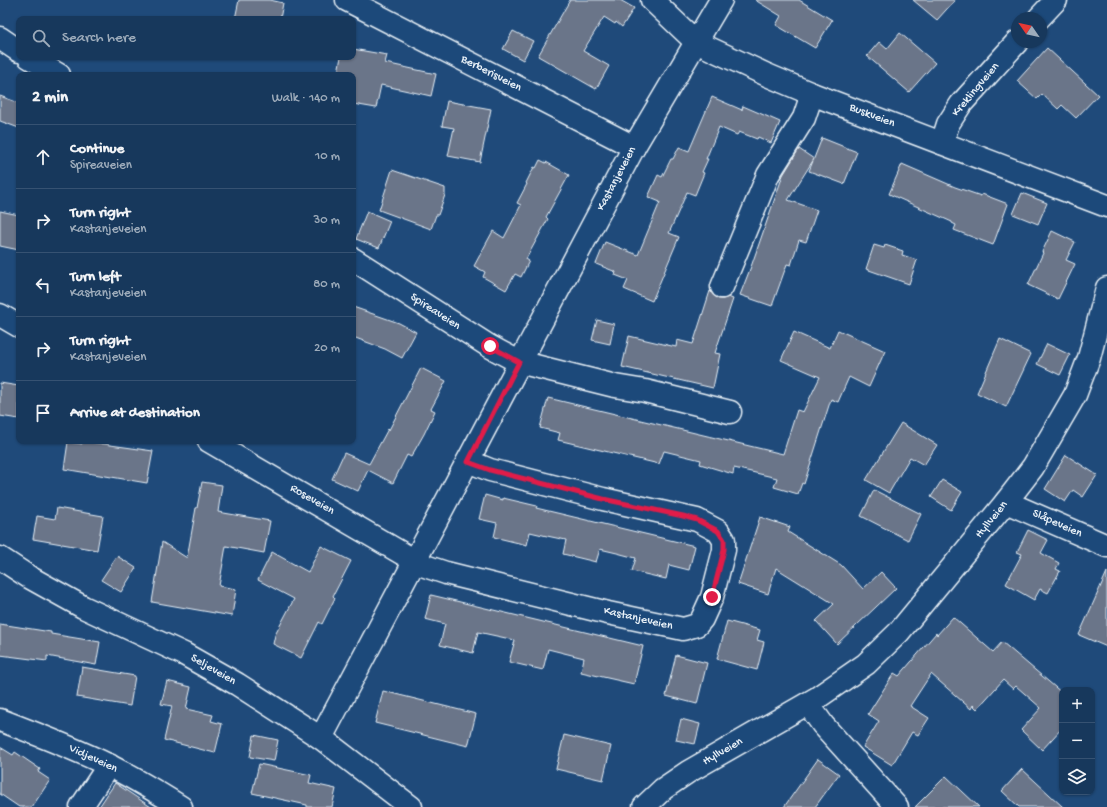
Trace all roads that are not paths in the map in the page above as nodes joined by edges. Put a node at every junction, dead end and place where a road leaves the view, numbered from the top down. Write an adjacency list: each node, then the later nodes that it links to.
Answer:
1 (347, 0): 14 (street, Berberisveien)
2 (652, 0): 7 (street, Buskveien)
3 (721, 0): 7 (street, Kastanjeveien)
4 (1056, 0): 5 (street)
5 (1045, 12)
6 (0, 38): 9 (street)
7 (696, 42): 12 (street, Buskveien); 14 (street, Kastanjeveien)
8 (1012, 48): 13 (street, Kreklingveien)
9 (16, 49)
10 (34, 60): 11 (street)
11 (53, 72)
12 (812, 94): 13 (street, Buskveien); 17 (street)
13 (942, 143): 15 (street, Buskveien)
14 (634, 147): 21 (street, Kastanjeveien)
15 (1107, 206)
16 (356, 261): 21 (street, Spireaveien)
17 (722, 287)
18 (1107, 288): 25 (street, Hyllveien)
19 (0, 315): 20 (street)
20 (16, 324)
21 (519, 362): 22 (street); 24 (street, Kastanjeveien)
22 (730, 412)
23 (214, 444): 28 (street, Roseveien)
24 (468, 462): 28 (street, Kastanjeveien); 28 (street, Kastanjeveien)
25 (1006, 502): 26 (street, Slåpeveien); 29 (street, Hyllveien)
26 (1107, 546)
27 (0, 558): 31 (street, Seljeveien)
28 (415, 560): 31 (street, Kastanjeveien)
29 (808, 704): 36 (street, Hyllveien); 37 (street)
30 (0, 720): 32 (street, Vidjeveien)
31 (321, 738): 35 (street, Seljeveien)
32 (109, 765): 33 (street); 34 (street, Vidjeveien)
33 (81, 807)
34 (181, 807)
35 (411, 807)
36 (644, 807)
37 (897, 807)

